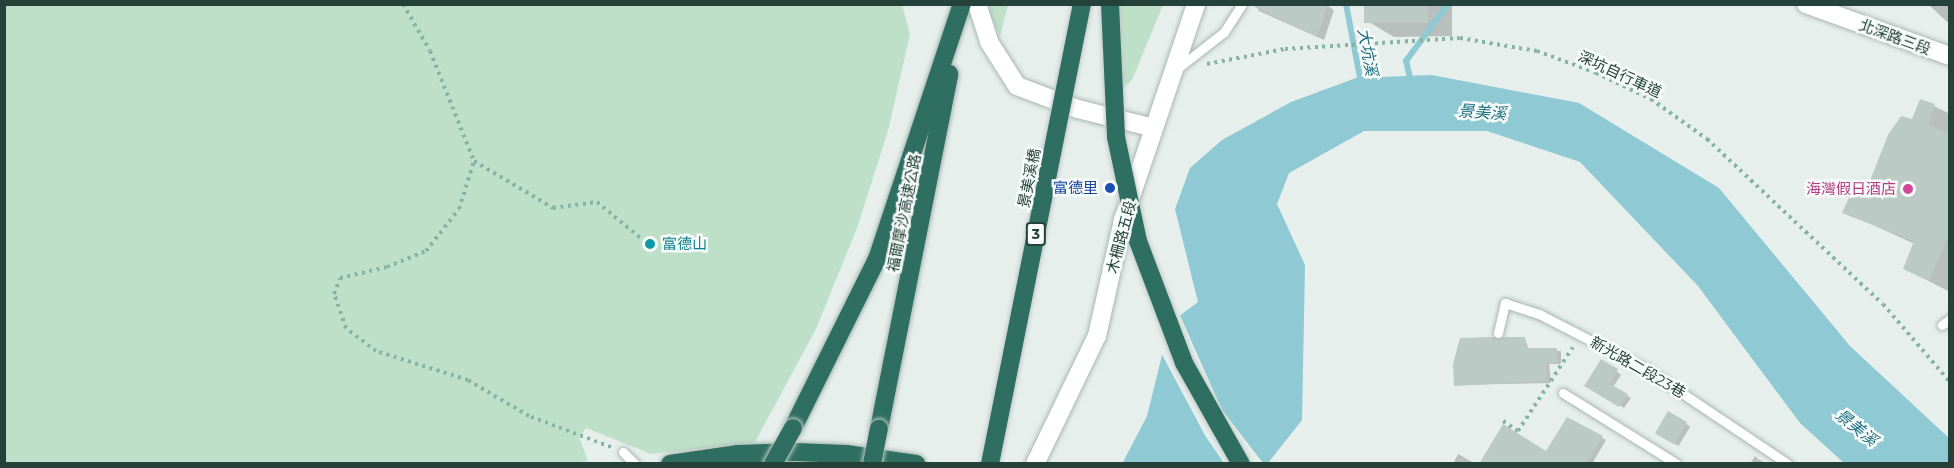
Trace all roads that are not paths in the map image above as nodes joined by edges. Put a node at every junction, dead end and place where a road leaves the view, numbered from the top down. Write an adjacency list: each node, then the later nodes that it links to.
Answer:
1 (962, 4): 16 (highway, bridge); 17 (highway, 福爾摩沙高速公路, bridge)
2 (977, 4): 10 (main road)
3 (1082, 4): 19 (highway, 景美溪橋 / 3, bridge)
4 (1110, 4): 21 (highway, bridge)
5 (1196, 4): 9 (main road, 木柵路五段)
6 (1242, 4): 9 (lane)
7 (1806, 4): 8 (main road, 北深路三段)
8 (1949, 55)
9 (1174, 71): 10 (main road, 木柵路五段)
10 (1154, 128): 20 (main road, 木柵路五段, bridge)
11 (1498, 333): 23 (lane, 新光路二段23巷)
12 (1563, 393): 22 (lane)
13 (623, 452): 14 (lane)
14 (636, 464)
15 (670, 464): 18 (highway)
16 (773, 464)
17 (872, 464)
18 (916, 464)
19 (990, 464)
20 (1035, 464)
21 (1241, 464)
22 (1677, 464)
23 (1788, 464)

